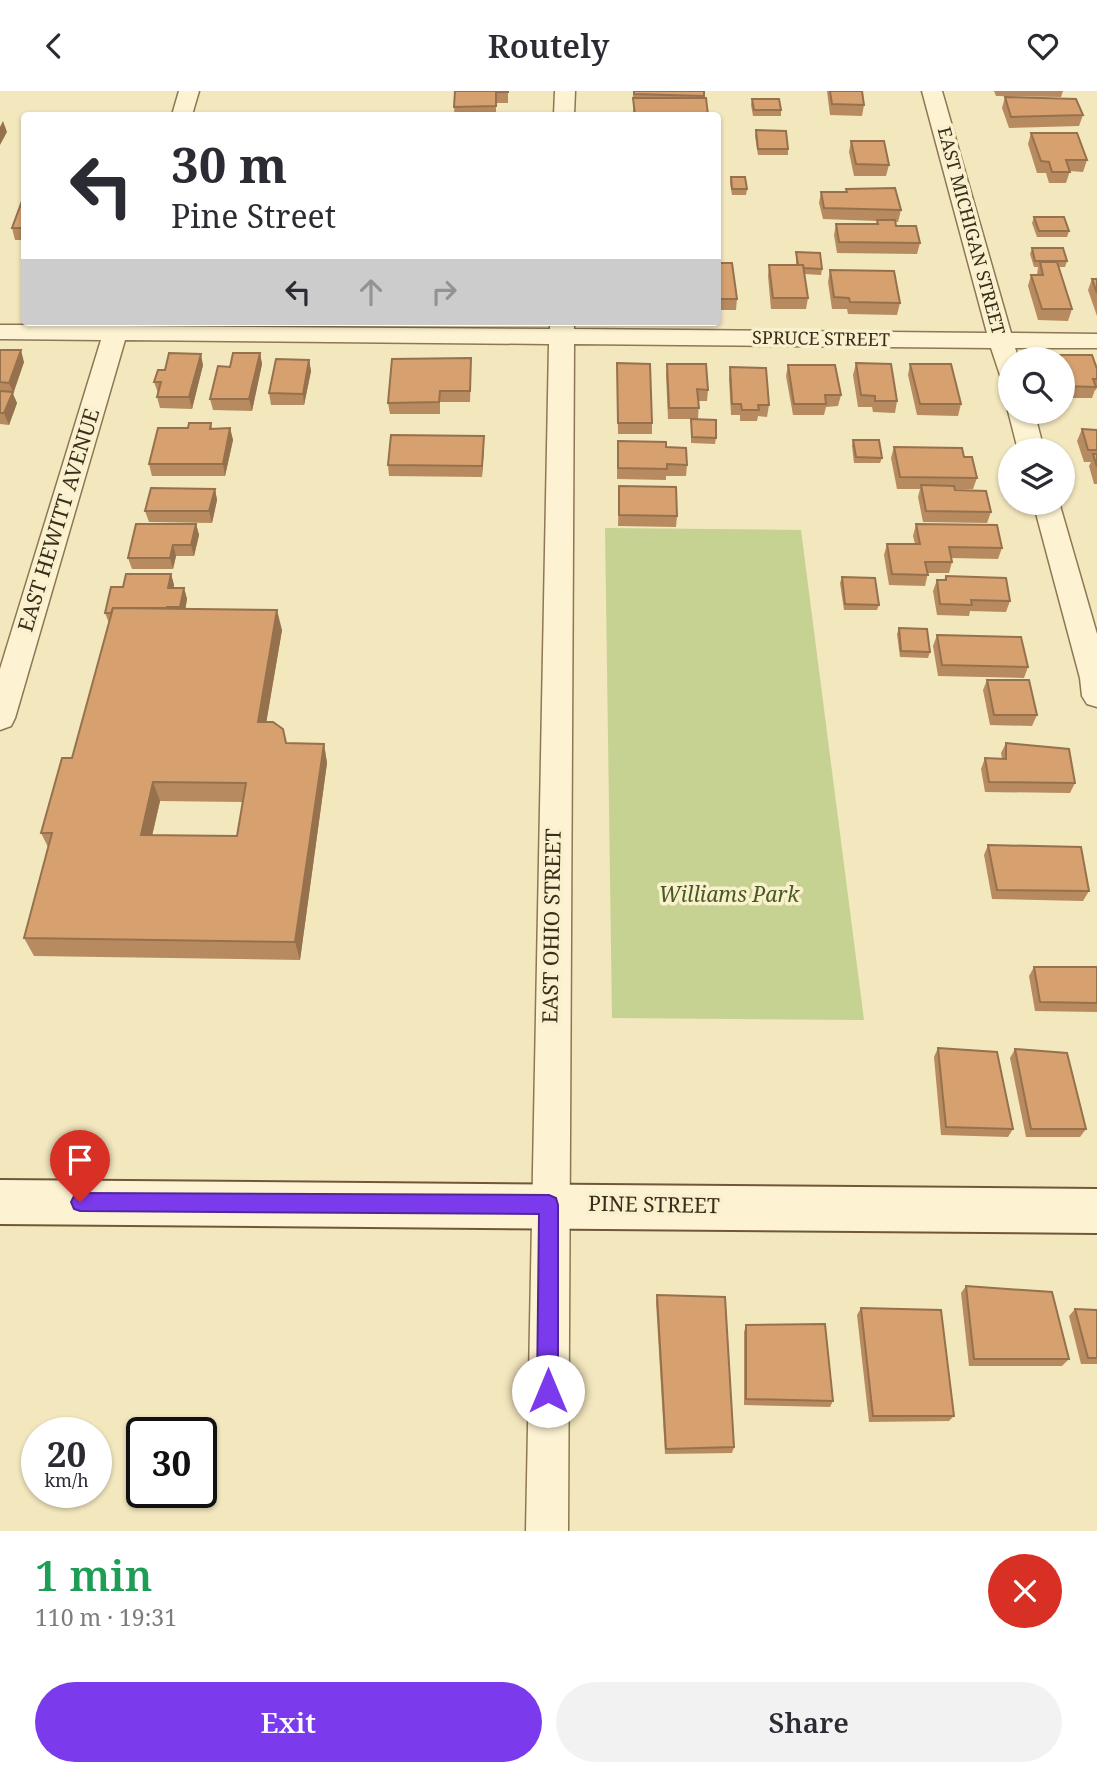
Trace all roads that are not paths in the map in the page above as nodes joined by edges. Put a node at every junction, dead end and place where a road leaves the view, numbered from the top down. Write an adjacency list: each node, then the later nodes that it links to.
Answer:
1 (189, 91): 4 (street)
2 (565, 91): 5 (street)
3 (932, 91): 9 (street, EAST MICHIGAN STREET)
4 (183, 112)
5 (565, 112)
6 (117, 328): 7 (street, SPRUCE STREET); 8 (street, SPRUCE STREET); 14 (street, EAST HEWITT AVENUE)
7 (563, 329): 9 (street, SPRUCE STREET); 16 (street, EAST OHIO STREET)
8 (0, 333)
9 (1001, 341): 10 (street, SPRUCE STREET); 11 (street, EAST MICHIGAN STREET)
10 (1097, 341)
11 (1003, 347)
12 (1050, 515): 13 (street)
13 (1097, 697)
14 (0, 718)
15 (0, 1202): 16 (street, PINE STREET)
16 (549, 1205): 17 (street, PINE STREET); 18 (street, EAST OHIO STREET)
17 (1097, 1211)
18 (547, 1531)

